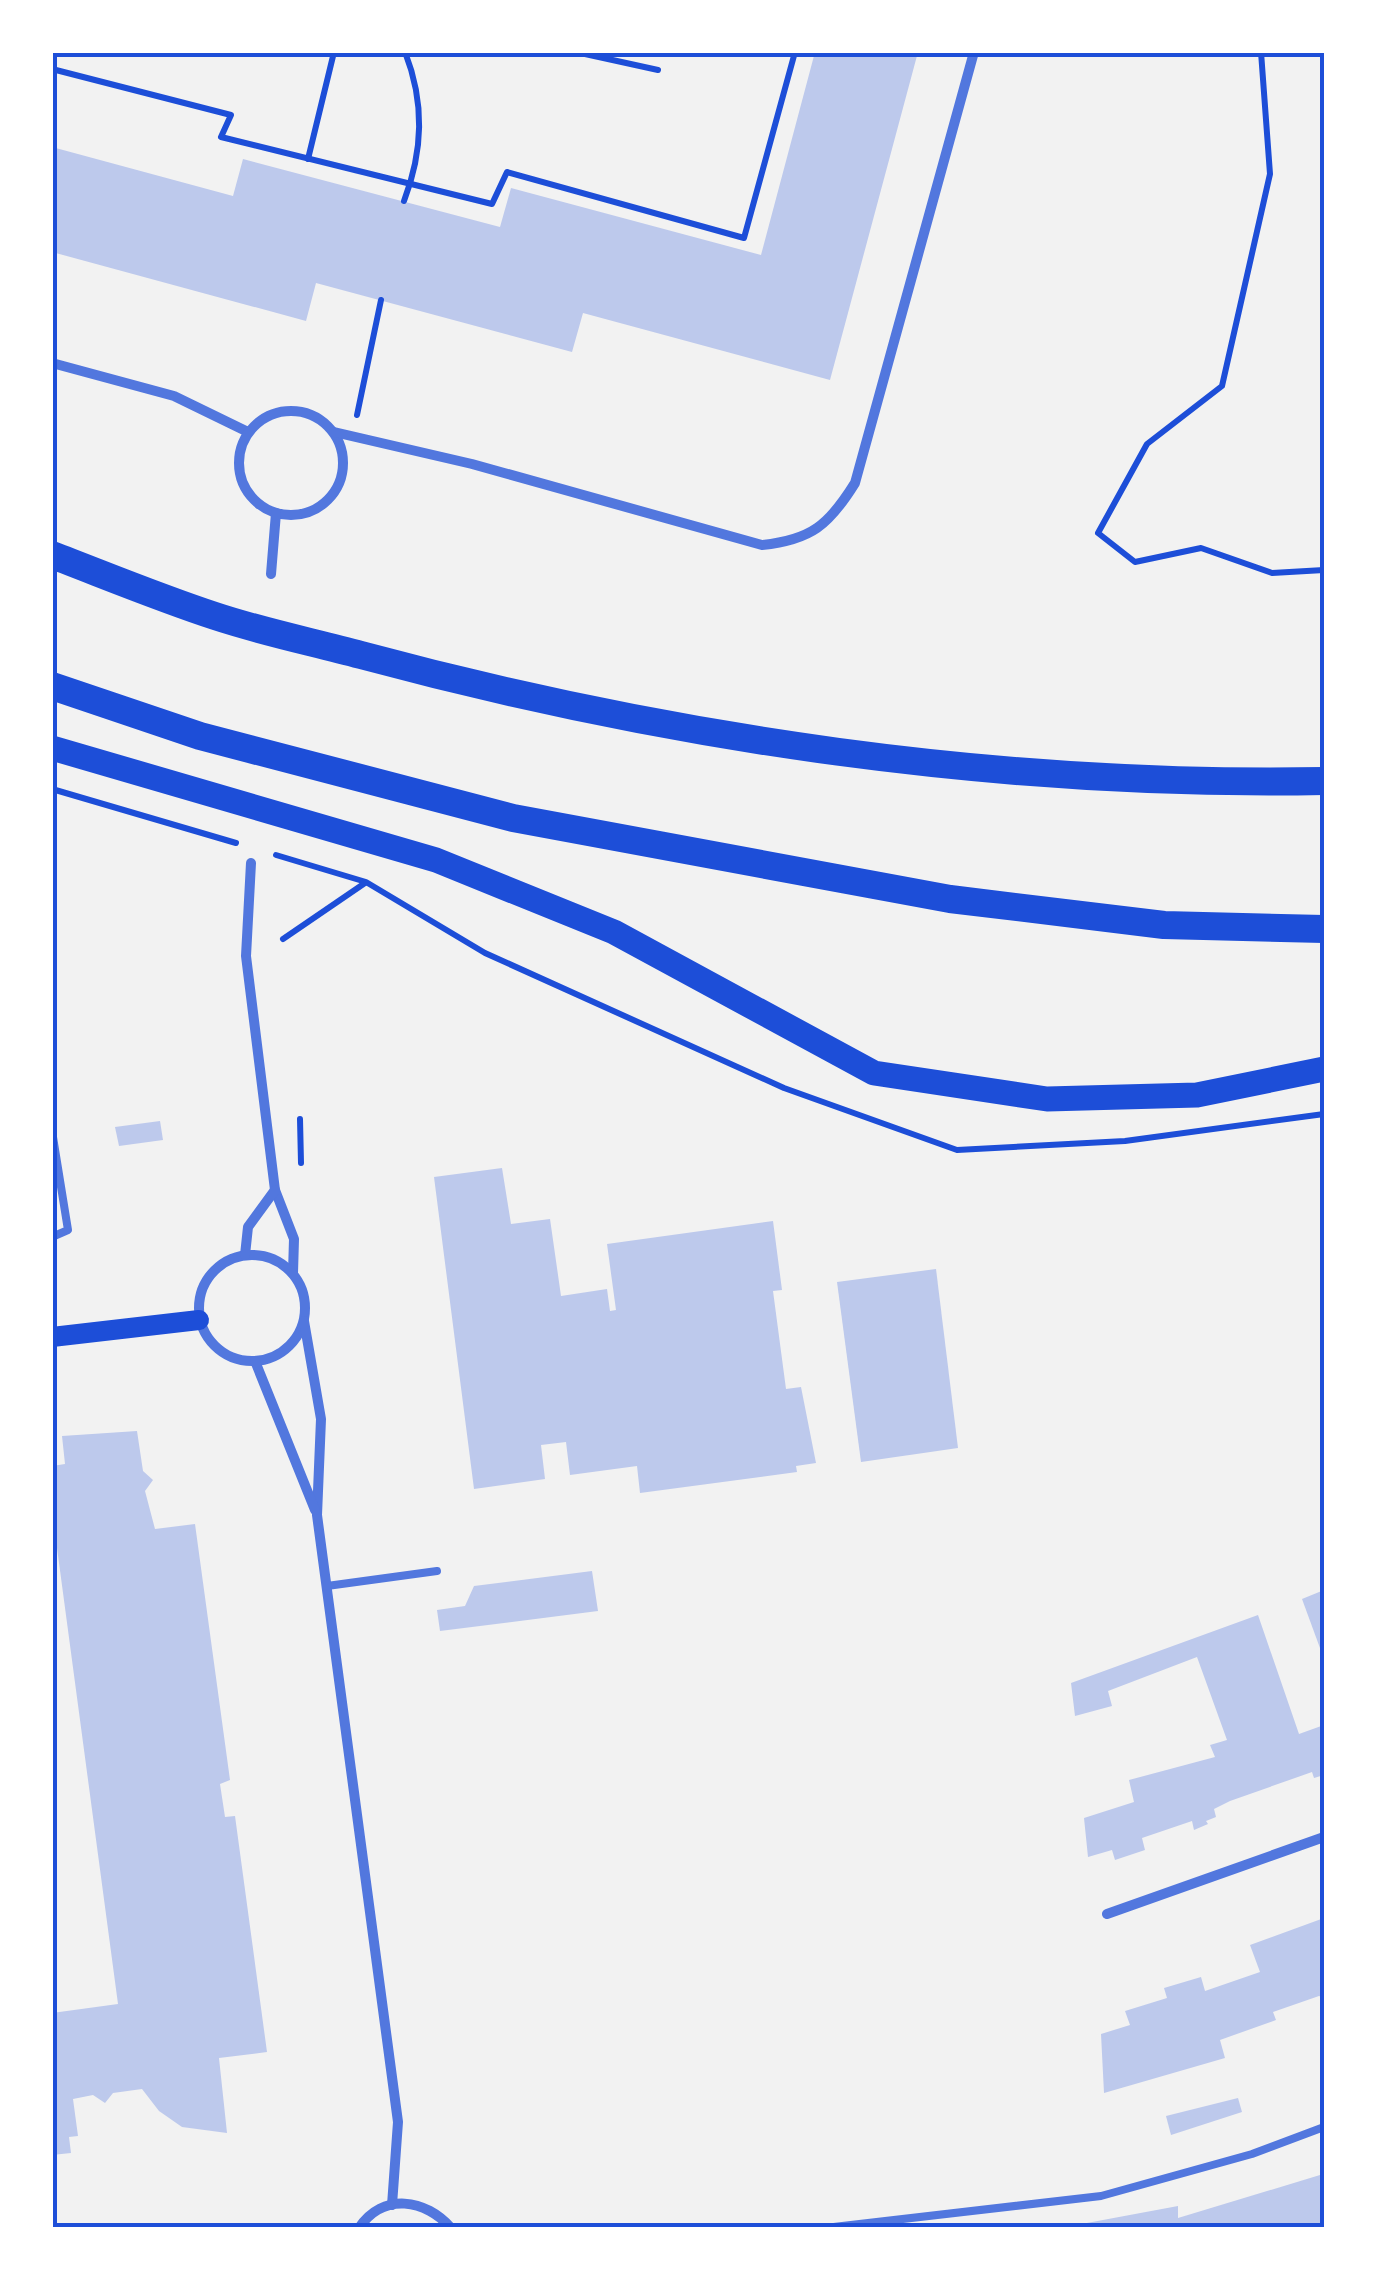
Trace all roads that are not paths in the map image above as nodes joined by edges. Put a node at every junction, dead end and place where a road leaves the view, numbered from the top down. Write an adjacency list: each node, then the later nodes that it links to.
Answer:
1 (974, 52): 4 (street)
2 (52, 363): 3 (street)
3 (248, 432): 4 (street); 5 (street)
4 (334, 432): 5 (street)
5 (276, 514): 7 (street)
6 (52, 555): 10 (highway)
7 (270, 574)
8 (52, 686): 12 (highway)
9 (52, 748): 13 (main road)
10 (1324, 781)
11 (251, 863): 15 (street)
12 (1324, 929)
13 (1324, 1070)
14 (52, 1131): 16 (lane)
15 (275, 1190): 17 (street); 18 (street)
16 (52, 1237)
17 (245, 1254): 18 (street); 19 (street)
18 (293, 1272): 20 (street)
19 (200, 1320): 21 (main road); 22 (street)
20 (304, 1322): 22 (street); 23 (street)
21 (52, 1337)
22 (255, 1362): 23 (street)
23 (317, 1515): 25 (street)
24 (438, 1571): 25 (lane)
25 (327, 1586): 29 (street)
26 (1324, 1837): 27 (street)
27 (1107, 1914)
28 (1324, 2127): 32 (lane)
29 (392, 2204): 30 (street); 31 (street)
30 (360, 2228)
31 (452, 2228)
32 (825, 2228)

